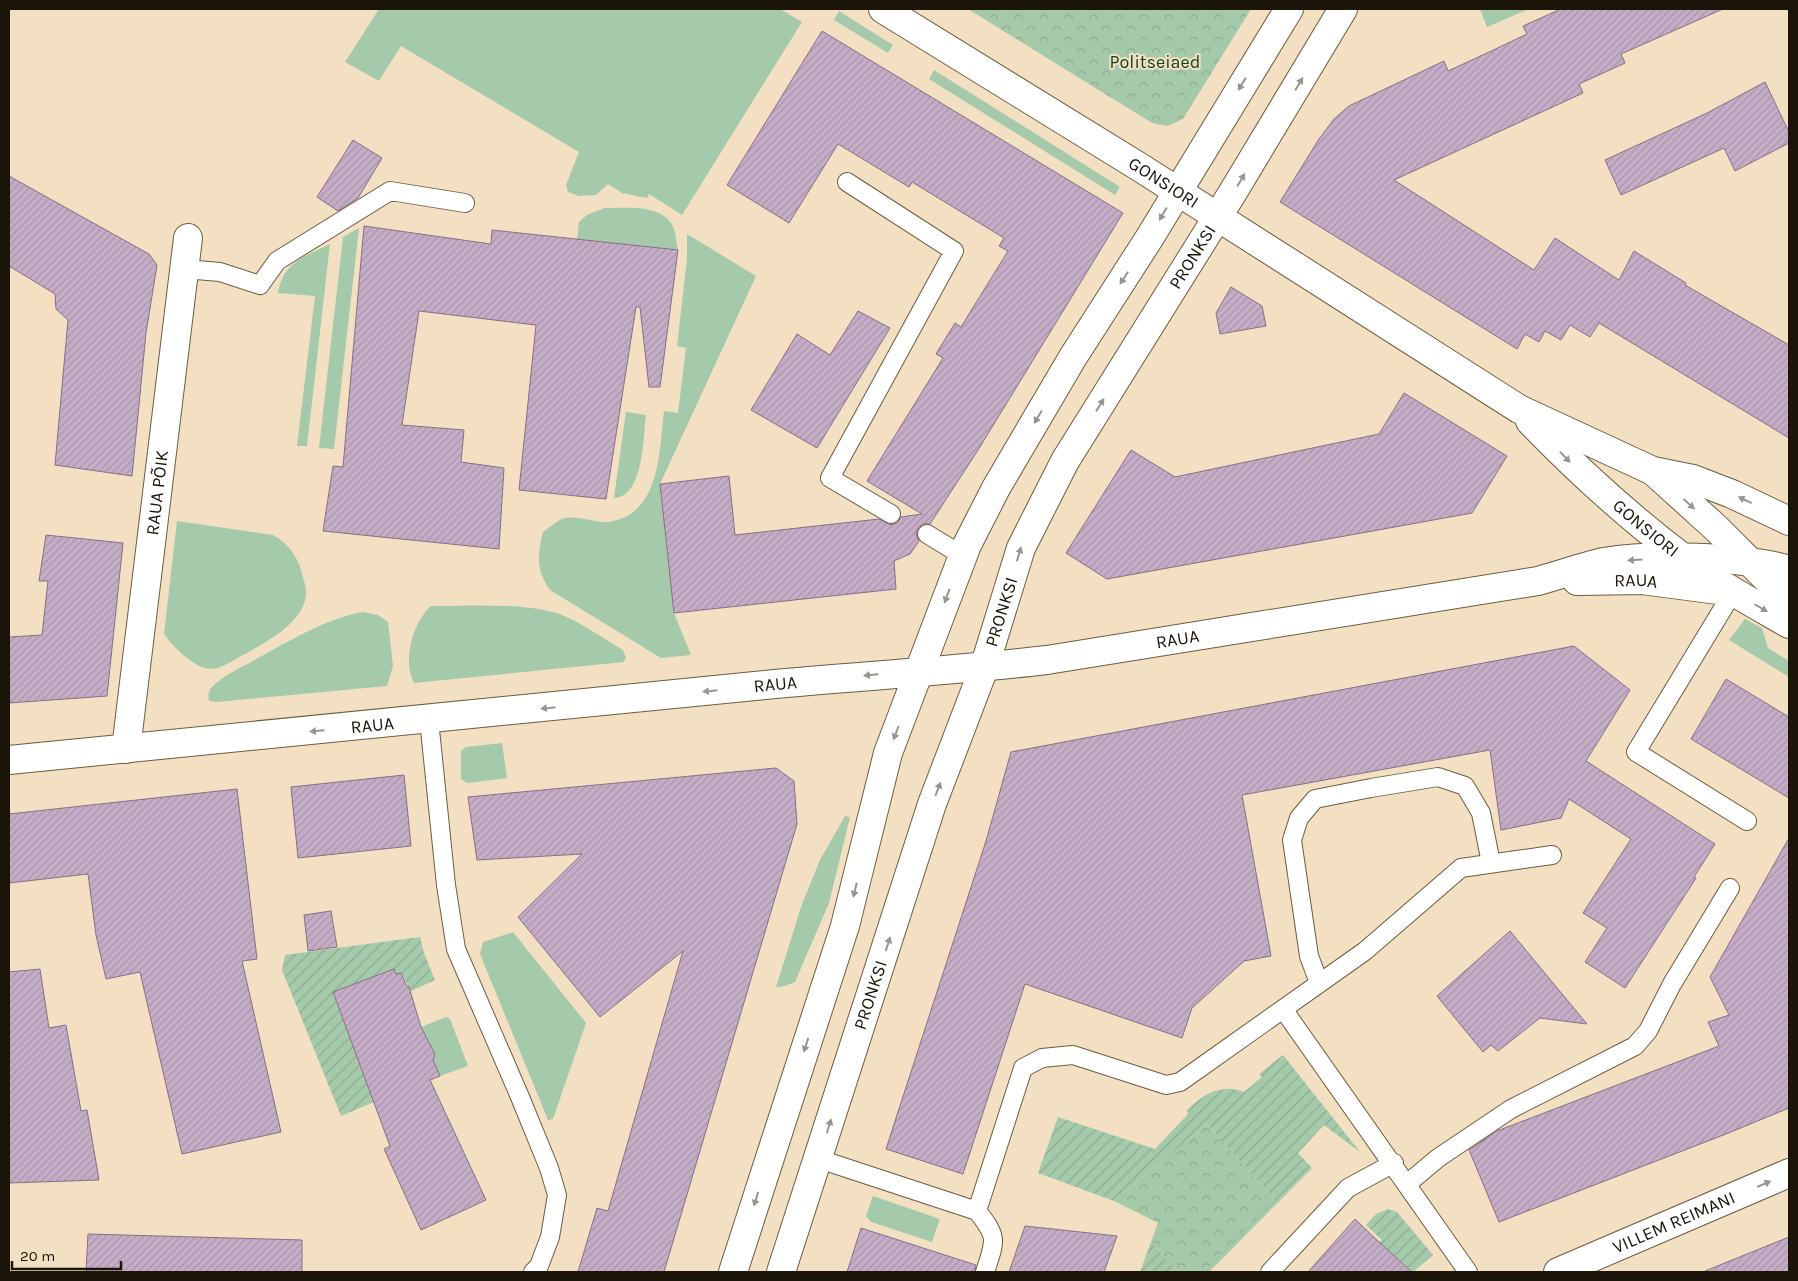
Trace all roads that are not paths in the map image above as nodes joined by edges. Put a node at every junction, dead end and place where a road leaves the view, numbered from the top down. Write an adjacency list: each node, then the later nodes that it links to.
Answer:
1 (883, 9): 5 (main road, GONSIORI)
2 (1289, 9): 5 (main road, one-way to 5)
3 (1343, 9): 7 (main road, PRONKSI, one-way to 3)
4 (847, 182): 12 (lane)
5 (1177, 191): 7 (main road, GONSIORI); 15 (main road, one-way to 15)
6 (465, 203): 9 (lane)
7 (1217, 218): 10 (main road, GONSIORI); 23 (main road, PRONKSI, one-way to 7)
8 (188, 238): 9 (main road, RAUA PÕIK)
9 (184, 269): 26 (main road, RAUA PÕIK)
10 (1519, 410): 11 (main road, GONSIORI); 16 (main road, GONSIORI, one-way to 16)
11 (1653, 471): 13 (main road, GONSIORI, one-way to 11); 17 (main road, GONSIORI, one-way to 17)
12 (891, 514)
13 (1789, 521)
14 (927, 534): 15 (lane)
15 (963, 556): 24 (main road, one-way to 24)
16 (1684, 558): 17 (main road, RAUA); 19 (main road, RAUA, one-way to 19); 20 (main road, GONSIORI)
17 (1749, 562): 18 (main road, RAUA); 21 (main road, GONSIORI)
18 (1789, 570)
19 (1538, 581): 20 (main road, RAUA); 23 (main road, RAUA)
20 (1733, 592): 22 (main road, GONSIORI, one-way to 22); 28 (lane)
21 (1789, 601)
22 (1789, 624)
23 (984, 668): 24 (main road, RAUA); 34 (main road, PRONKSI, one-way to 23)
24 (920, 671): 25 (main road, RAUA, one-way to 25); 41 (main road, one-way to 41)
25 (429, 720): 26 (main road, RAUA, one-way to 26); 40 (lane)
26 (126, 749): 27 (main road, RAUA)
27 (9, 760)
28 (1747, 821)
29 (1552, 855): 30 (lane)
30 (1491, 863): 32 (lane); 32 (lane)
31 (1730, 888): 37 (lane)
32 (1319, 984): 33 (lane)
33 (1283, 1009): 35 (lane); 38 (lane)
34 (819, 1159): 38 (lane); 42 (main road, PRONKSI)
35 (1394, 1163): 37 (lane); 44 (lane)
36 (1789, 1173): 39 (main road, VILLEM REIMANI, one-way to 36)
37 (1407, 1184): 45 (lane)
38 (977, 1211): 43 (lane)
39 (1591, 1265): 46 (main road, VILLEM REIMANI)
40 (533, 1272)
41 (733, 1272)
42 (781, 1272)
43 (985, 1272)
44 (1270, 1272)
45 (1468, 1272)
46 (1558, 1272)

